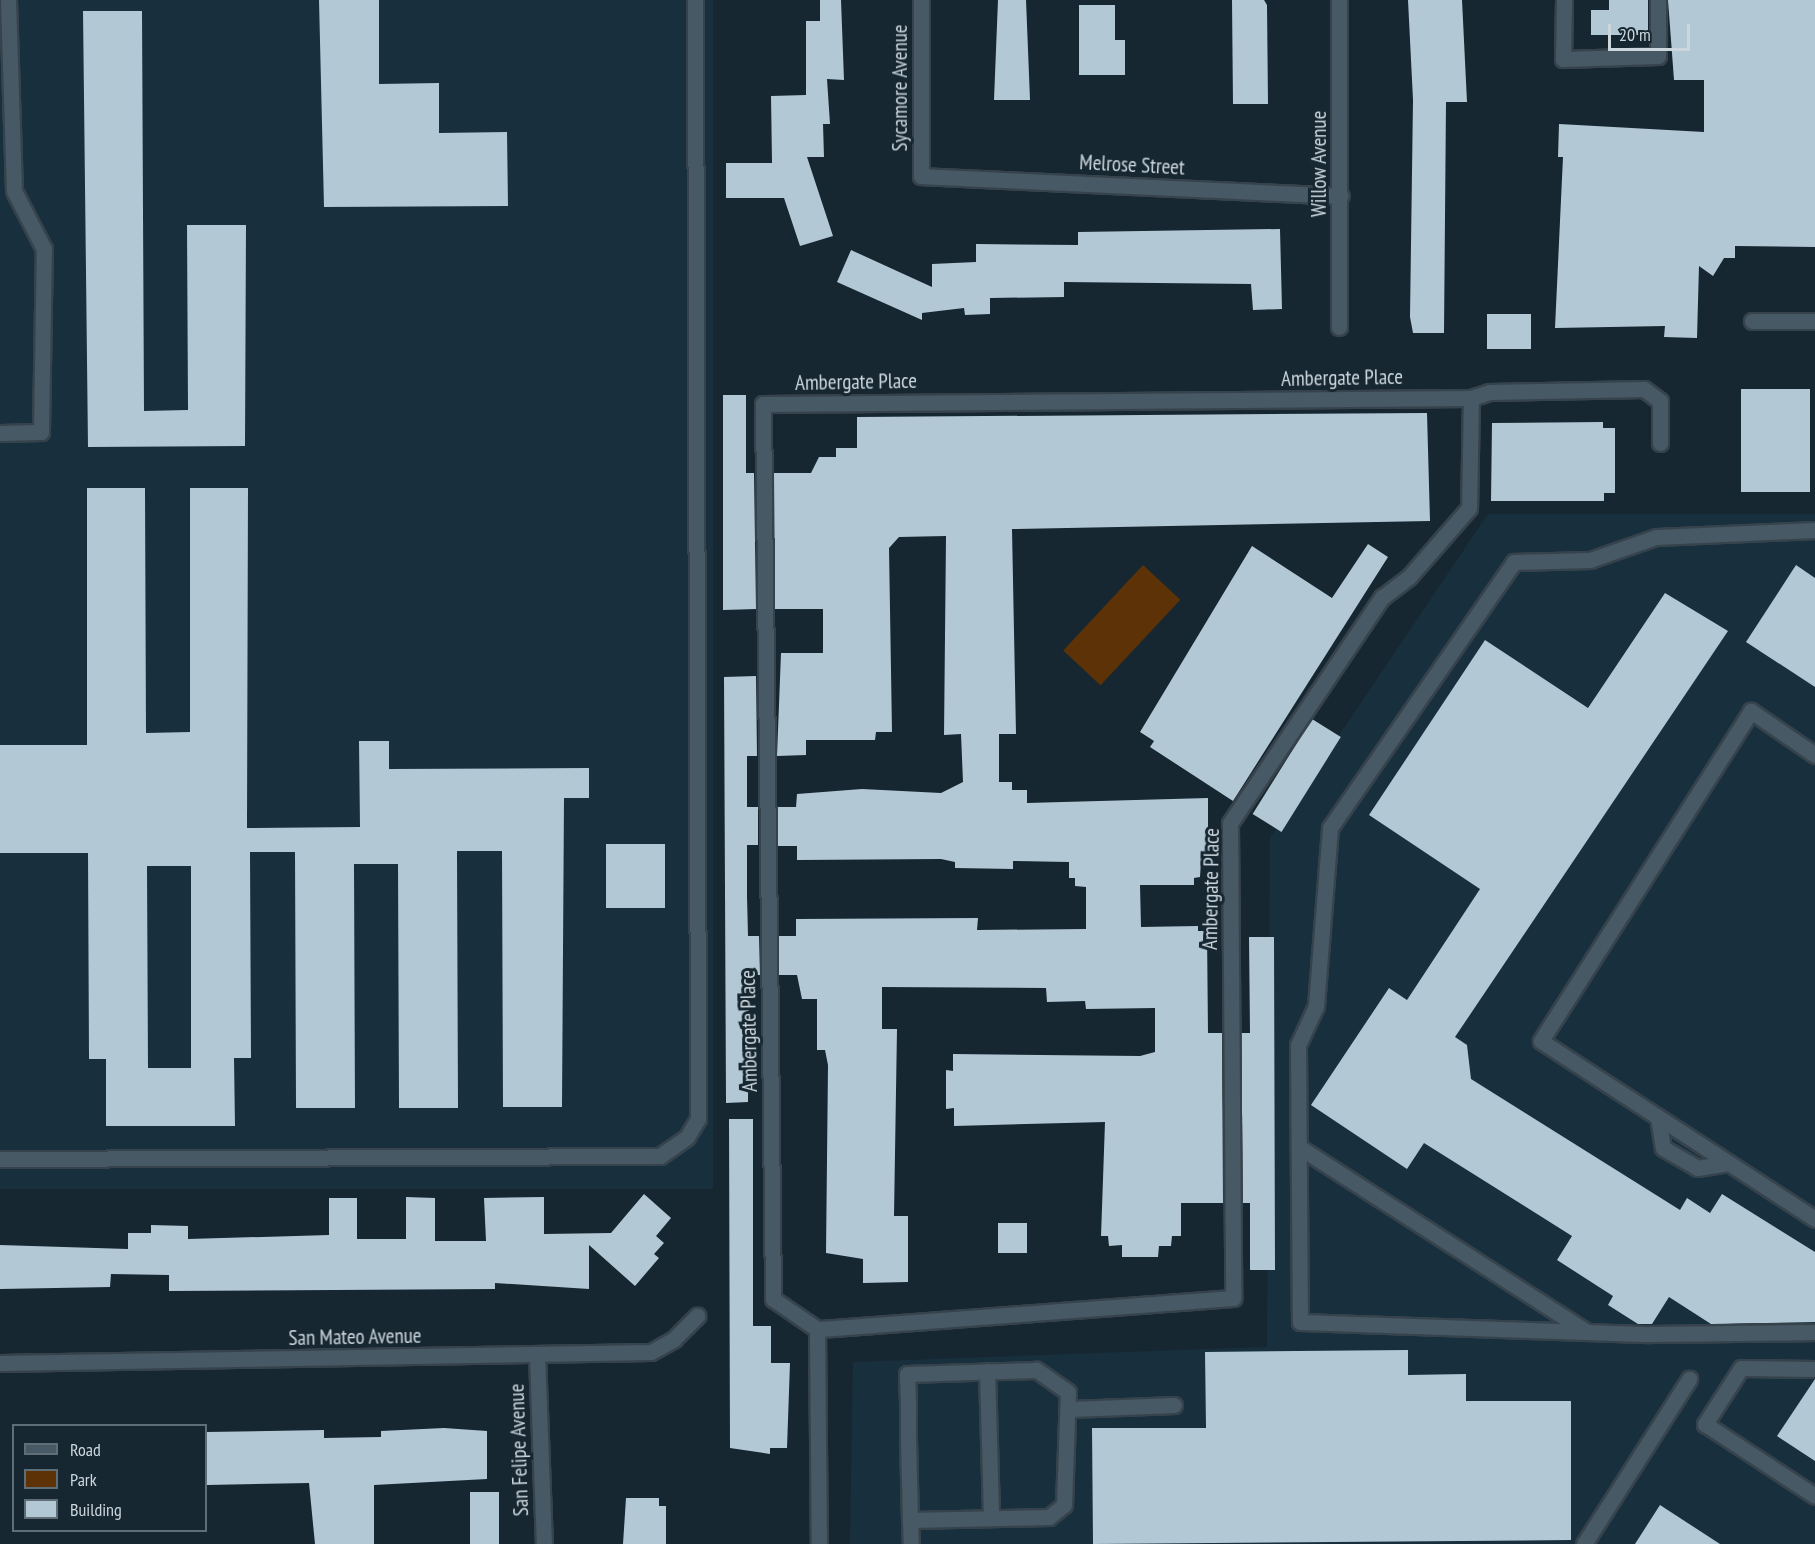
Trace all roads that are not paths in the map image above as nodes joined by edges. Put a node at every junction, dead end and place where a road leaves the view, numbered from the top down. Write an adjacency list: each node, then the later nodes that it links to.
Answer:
1 (8, 0): 13 (street)
2 (694, 0): 19 (street)
3 (921, 0): 7 (street, Sycamore Avenue)
4 (1339, 0): 8 (street, Willow Avenue)
5 (1564, 0): 6 (street)
6 (1658, 0)
7 (921, 176): 8 (street, Melrose Street)
8 (1341, 196): 11 (street, Willow Avenue)
9 (1752, 321): 10 (street)
10 (1815, 321)
11 (1339, 327)
12 (1471, 398): 14 (street); 23 (street, Ambergate Place); 23 (street, Ambergate Place)
13 (0, 434)
14 (1660, 443)
15 (1815, 530): 18 (street)
16 (1815, 754): 17 (street)
17 (1658, 1117): 20 (street); 20 (street)
18 (1299, 1147): 24 (street); 24 (street)
19 (0, 1159)
20 (1729, 1163): 21 (street)
21 (1815, 1219)
22 (698, 1316): 26 (street, San Mateo Avenue)
23 (817, 1329): 37 (street)
24 (1586, 1331): 25 (street)
25 (1815, 1332)
26 (537, 1355): 27 (street, San Mateo Avenue); 36 (street, San Felipe Avenue)
27 (0, 1363)
28 (1815, 1369): 33 (street)
29 (987, 1371): 32 (street); 34 (street); 35 (street)
30 (1689, 1379): 39 (street)
31 (1174, 1405): 32 (street)
32 (1072, 1409): 34 (street)
33 (1815, 1496)
34 (991, 1518): 35 (street)
35 (910, 1520): 38 (street)
36 (544, 1544)
37 (819, 1544)
38 (910, 1544)
39 (1584, 1544)

